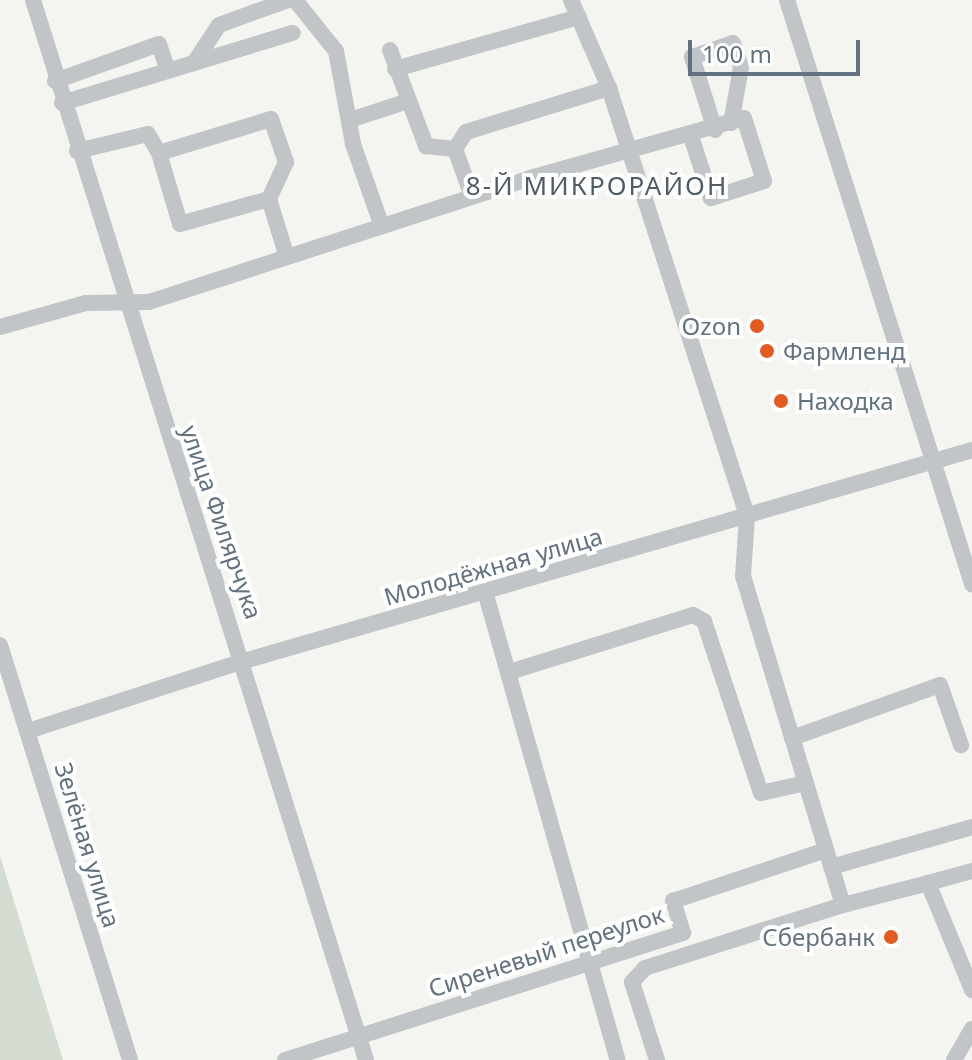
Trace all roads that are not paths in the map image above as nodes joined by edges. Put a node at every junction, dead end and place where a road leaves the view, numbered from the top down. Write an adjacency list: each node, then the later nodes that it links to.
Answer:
1 (33, 0): 12 (street, улица Филярчука)
2 (288, 0): 9 (street)
3 (295, 0): 16 (street)
4 (571, 0): 6 (street)
5 (787, 0): 31 (street)
6 (579, 17): 10 (street); 13 (street)
7 (293, 33): 9 (street)
8 (390, 50): 10 (street)
9 (194, 63): 11 (street)
10 (395, 69): 14 (street)
11 (168, 71): 12 (street); 15 (street)
12 (55, 81): 15 (street, улица Филярчука)
13 (609, 88): 20 (street); 23 (street)
14 (405, 102): 16 (street); 20 (street)
15 (62, 103): 21 (street, улица Филярчука)
16 (350, 120): 26 (street)
17 (731, 123): 18 (street); 18 (street); 19 (street)
18 (715, 130): 19 (street)
19 (692, 139): 23 (street)
20 (455, 149): 24 (street)
21 (77, 151): 22 (street); 28 (street, улица Филярчука)
22 (159, 153): 25 (street); 25 (street)
23 (630, 156): 24 (street); 32 (street)
24 (472, 196): 26 (street)
25 (269, 199): 27 (street)
26 (381, 224): 27 (street)
27 (286, 254): 28 (street)
28 (125, 302): 29 (street); 36 (street, улица Филярчука)
29 (0, 327)
30 (972, 450): 31 (street, Молодёжная улица)
31 (933, 462): 32 (street, Молодёжная улица); 33 (street)
32 (747, 516): 34 (street, Молодёжная улица); 39 (street)
33 (972, 584)
34 (486, 595): 36 (street, Молодёжная улица); 37 (street)
35 (0, 645): 38 (street, Зелёная улица)
36 (244, 661): 38 (street, Молодёжная улица); 51 (street, улица Филярчука)
37 (509, 672): 41 (street); 48 (street)
38 (28, 731): 52 (street, Зелёная улица)
39 (792, 738): 40 (street); 41 (street)
40 (961, 745)
41 (806, 783): 43 (street)
42 (972, 827): 44 (street)
43 (826, 850): 44 (street); 48 (street, Сиреневый переулок)
44 (831, 867): 47 (street)
45 (972, 871): 46 (street)
46 (928, 883): 47 (street); 49 (street)
47 (843, 905): 56 (street)
48 (595, 961): 51 (street, Сиреневый переулок); 55 (street)
49 (972, 990)
50 (972, 1029): 57 (street)
51 (359, 1036): 53 (street, Сиреневый переулок); 54 (street, улица Филярчука)
52 (130, 1060)
53 (285, 1060)
54 (366, 1060)
55 (618, 1060)
56 (657, 1060)
57 (954, 1060)

